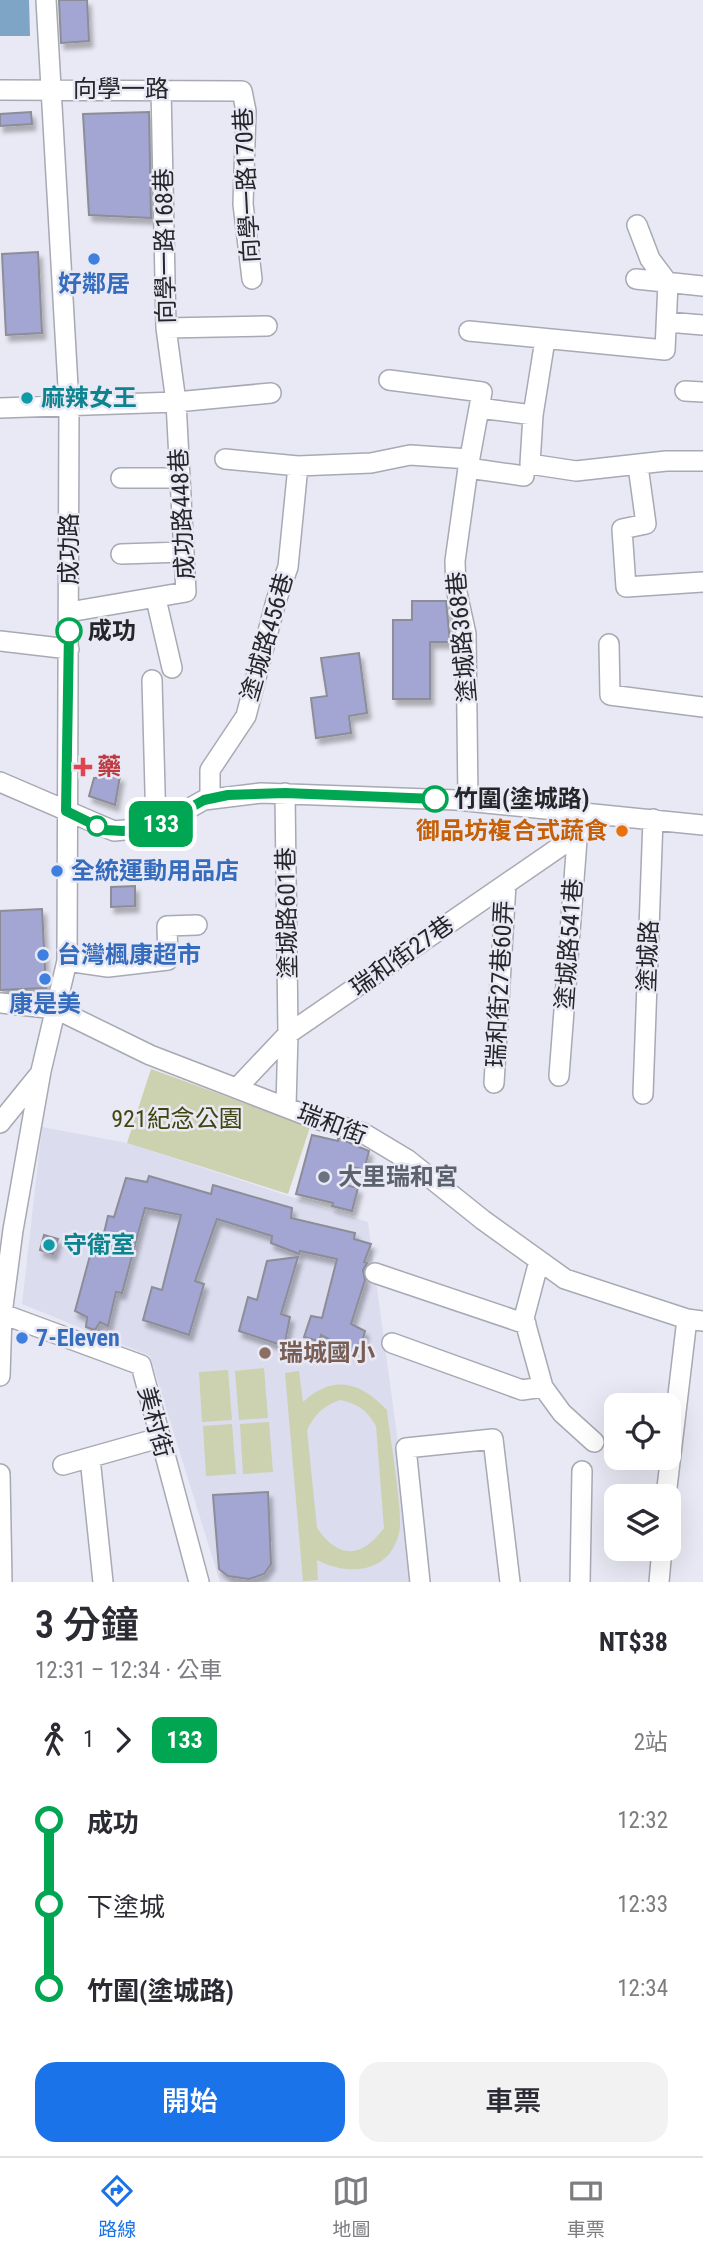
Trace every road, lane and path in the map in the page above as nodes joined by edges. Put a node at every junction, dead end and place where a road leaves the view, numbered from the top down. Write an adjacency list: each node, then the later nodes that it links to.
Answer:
1 (46, 0): 4 (street, 成功路)
2 (161, 88): 4 (street, 向學一路); 5 (street, 向學一路); 14 (street, 向學一路168巷)
3 (0, 90): 4 (street, 向學一路)
4 (49, 90): 21 (street, 成功路)
5 (242, 91): 7 (street, 向學一路170巷)
6 (637, 225): 9 (street)
7 (252, 279)
8 (636, 279): 9 (street)
9 (668, 283): 10 (street); 11 (street)
10 (703, 286)
11 (667, 322): 12 (street); 16 (street)
12 (703, 325)
13 (267, 326): 14 (street)
14 (166, 328): 20 (street, 向學一路168巷)
15 (469, 331): 16 (street)
16 (545, 341): 23 (street)
17 (389, 380): 19 (street)
18 (271, 393): 20 (street)
19 (481, 400): 23 (street); 26 (street, 塗城路368巷)
20 (176, 402): 21 (street); 31 (street, 成功路448巷)
21 (69, 404): 22 (street); 36 (street, 成功路)
22 (0, 408)
23 (533, 415): 28 (street)
24 (225, 459): 27 (street)
25 (703, 461): 28 (street)
26 (468, 464): 27 (street); 29 (street); 46 (street, 塗城路368巷)
27 (298, 466): 45 (street, 塗城路456巷)
28 (638, 466): 34 (street)
29 (524, 476)
30 (121, 478): 31 (street)
31 (180, 478): 32 (street, 成功路448巷)
32 (183, 552): 33 (street); 35 (street, 成功路448巷)
33 (121, 554)
34 (703, 582)
35 (156, 599): 36 (street, 成功路448巷); 40 (street)
36 (69, 612): 39 (street, 成功路)
37 (0, 641): 39 (street)
38 (609, 645): 42 (street)
39 (69, 649): 47 (street, 成功路)
40 (172, 668)
41 (152, 680): 51 (street)
42 (703, 706)
43 (0, 782): 47 (street)
44 (285, 793): 45 (street); 46 (street); 58 (street, 塗城路601巷)
45 (210, 798): 51 (street)
46 (468, 801): 48 (street)
47 (66, 811): 51 (street); 55 (street, 成功路)
48 (579, 812): 49 (street); 52 (street, 塗城路541巷)
49 (653, 819): 50 (street); 63 (street, 塗城路)
50 (703, 825)
51 (156, 827)
52 (577, 835): 53 (street, 瑞和街27巷); 60 (street, 塗城路541巷)
53 (506, 884): 58 (street, 瑞和街27巷); 61 (street, 瑞和街27巷60弄)
54 (197, 925): 55 (street)
55 (67, 961): 57 (street, 成功路)
56 (0, 1003): 57 (street, 瑞和街)
57 (56, 1009): 59 (street, 成功路); 62 (street, 瑞和街)
58 (288, 1034): 62 (street, 瑞和街27巷); 64 (street, 塗城路601巷)
59 (41, 1071): 65 (street, 成功路); 68 (street)
60 (559, 1076)
61 (494, 1083)
62 (237, 1088): 64 (street, 瑞和街)
63 (643, 1094)
64 (286, 1106): 66 (street, 瑞和街)
65 (0, 1122)
66 (539, 1261): 69 (street, 瑞和街); 70 (street)
67 (375, 1273): 70 (street)
68 (1, 1314): 72 (street); 74 (street, 美村街)
69 (695, 1320): 80 (street)
70 (526, 1324): 73 (street)
71 (392, 1343): 73 (street)
72 (0, 1376)
73 (543, 1387): 75 (street)
74 (159, 1438): 76 (street); 84 (street, 美村街)
75 (594, 1442)
76 (90, 1458): 77 (street); 83 (street)
77 (63, 1465)
78 (582, 1471): 87 (street)
79 (0, 1474): 82 (street)
80 (668, 1484)
81 (661, 1561): 88 (street)
82 (2, 1580)
83 (103, 1582)
84 (199, 1582)
85 (419, 1582): 86 (street)
86 (510, 1582)
87 (580, 1582)
88 (659, 1582)

